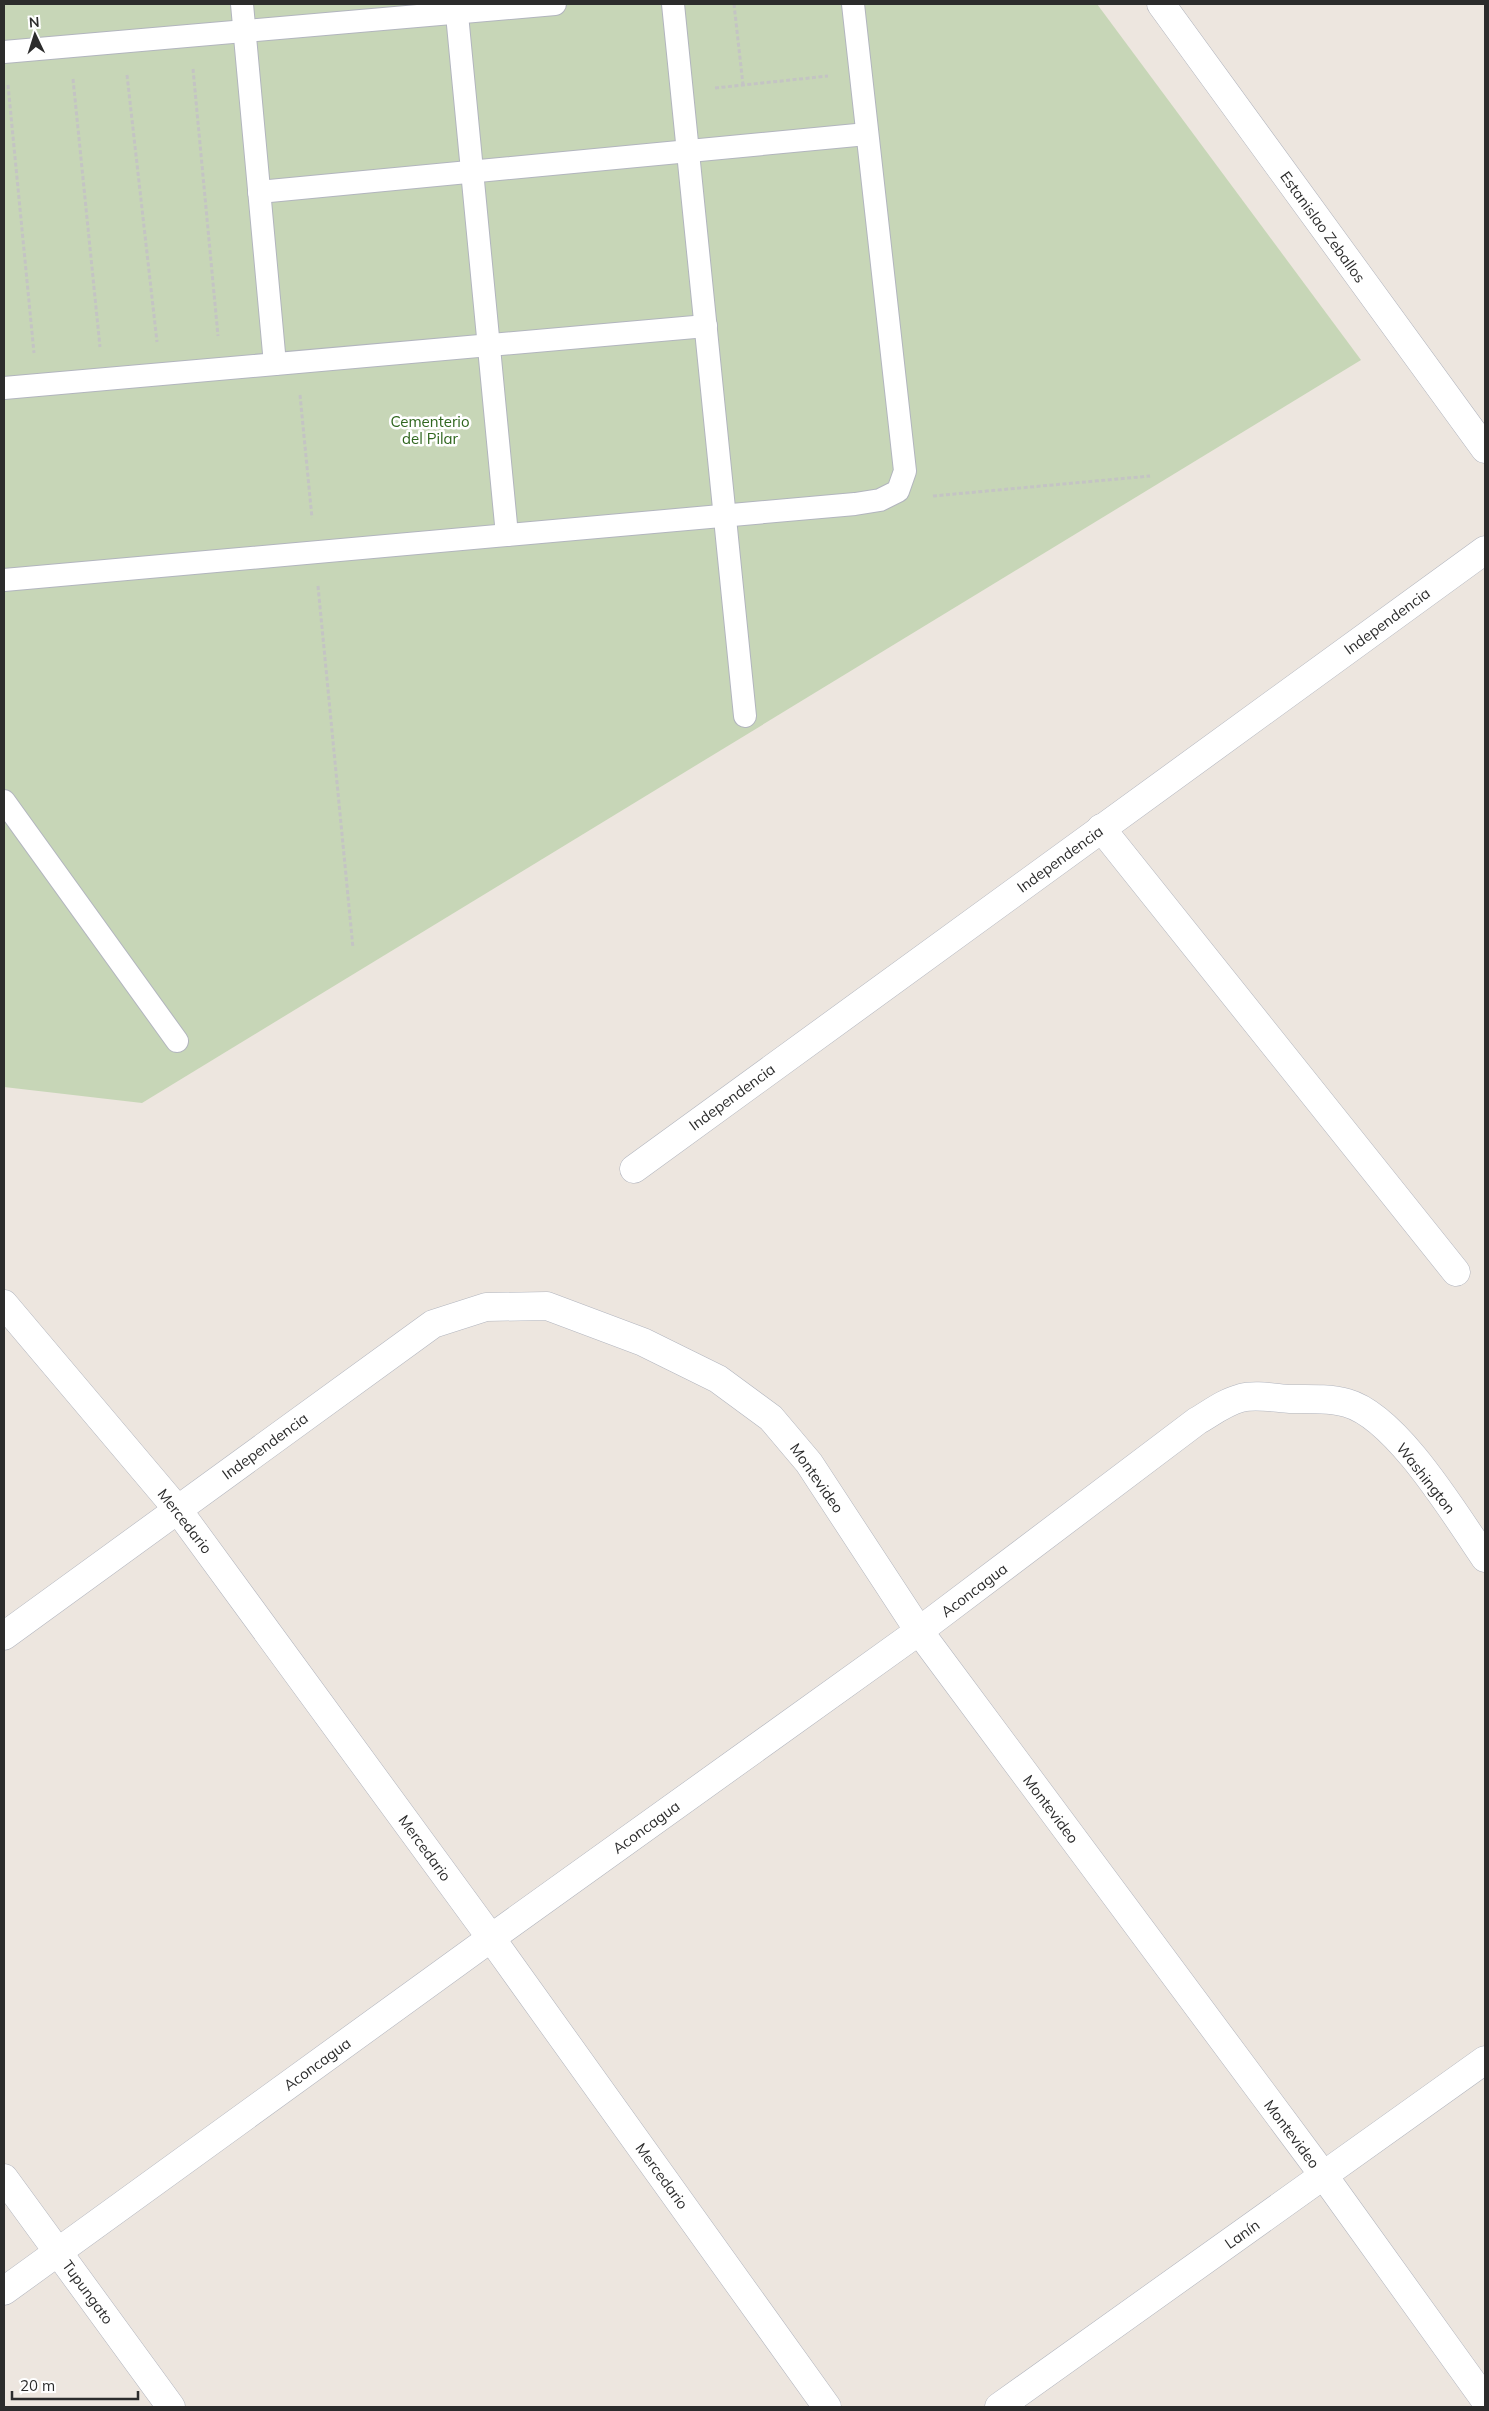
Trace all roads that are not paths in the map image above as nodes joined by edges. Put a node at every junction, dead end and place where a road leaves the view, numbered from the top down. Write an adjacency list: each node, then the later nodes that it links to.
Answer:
1 (242, 4): 7 (lane)
2 (555, 4): 6 (lane)
3 (673, 4): 10 (lane)
4 (853, 4): 9 (lane)
5 (1161, 4): 17 (street, Estanislao Zeballos)
6 (457, 8): 7 (lane); 11 (lane)
7 (244, 31): 8 (lane); 12 (lane)
8 (4, 52)
9 (867, 134): 10 (lane); 18 (lane)
10 (688, 151): 11 (lane); 13 (lane)
11 (472, 172): 12 (lane); 14 (lane)
12 (259, 192): 15 (lane)
13 (706, 326): 14 (lane); 18 (lane)
14 (489, 345): 15 (lane); 19 (lane)
15 (275, 364): 16 (lane)
16 (4, 388)
17 (1485, 449)
18 (725, 516): 19 (lane); 22 (lane)
19 (507, 535): 21 (lane)
20 (1485, 550): 24 (street, Independencia)
21 (4, 580)
22 (745, 716)
23 (4, 801): 25 (lane)
24 (1101, 828): 26 (street, Independencia); 27 (street)
25 (178, 1042)
26 (634, 1169)
27 (1456, 1272)
28 (4, 1304): 31 (street, Mercedario)
29 (546, 1306): 31 (street, Independencia); 33 (street, Montevideo)
30 (1298, 1399): 32 (street, Washington); 33 (street, Aconcagua)
31 (178, 1510): 34 (street, Independencia); 35 (street, Mercedario)
32 (1485, 1558)
33 (919, 1632): 35 (street, Aconcagua); 37 (street, Montevideo)
34 (4, 1636)
35 (491, 1938): 39 (street, Aconcagua); 43 (street, Mercedario)
36 (1485, 2060): 37 (street, Lanín)
37 (1324, 2176): 41 (street, Montevideo); 44 (street, Lanín)
38 (4, 2178): 39 (street, Tupungato)
39 (58, 2251): 40 (street, Aconcagua); 42 (street, Tupungato)
40 (4, 2291)
41 (1485, 2400)
42 (172, 2407)
43 (827, 2407)
44 (999, 2407)

